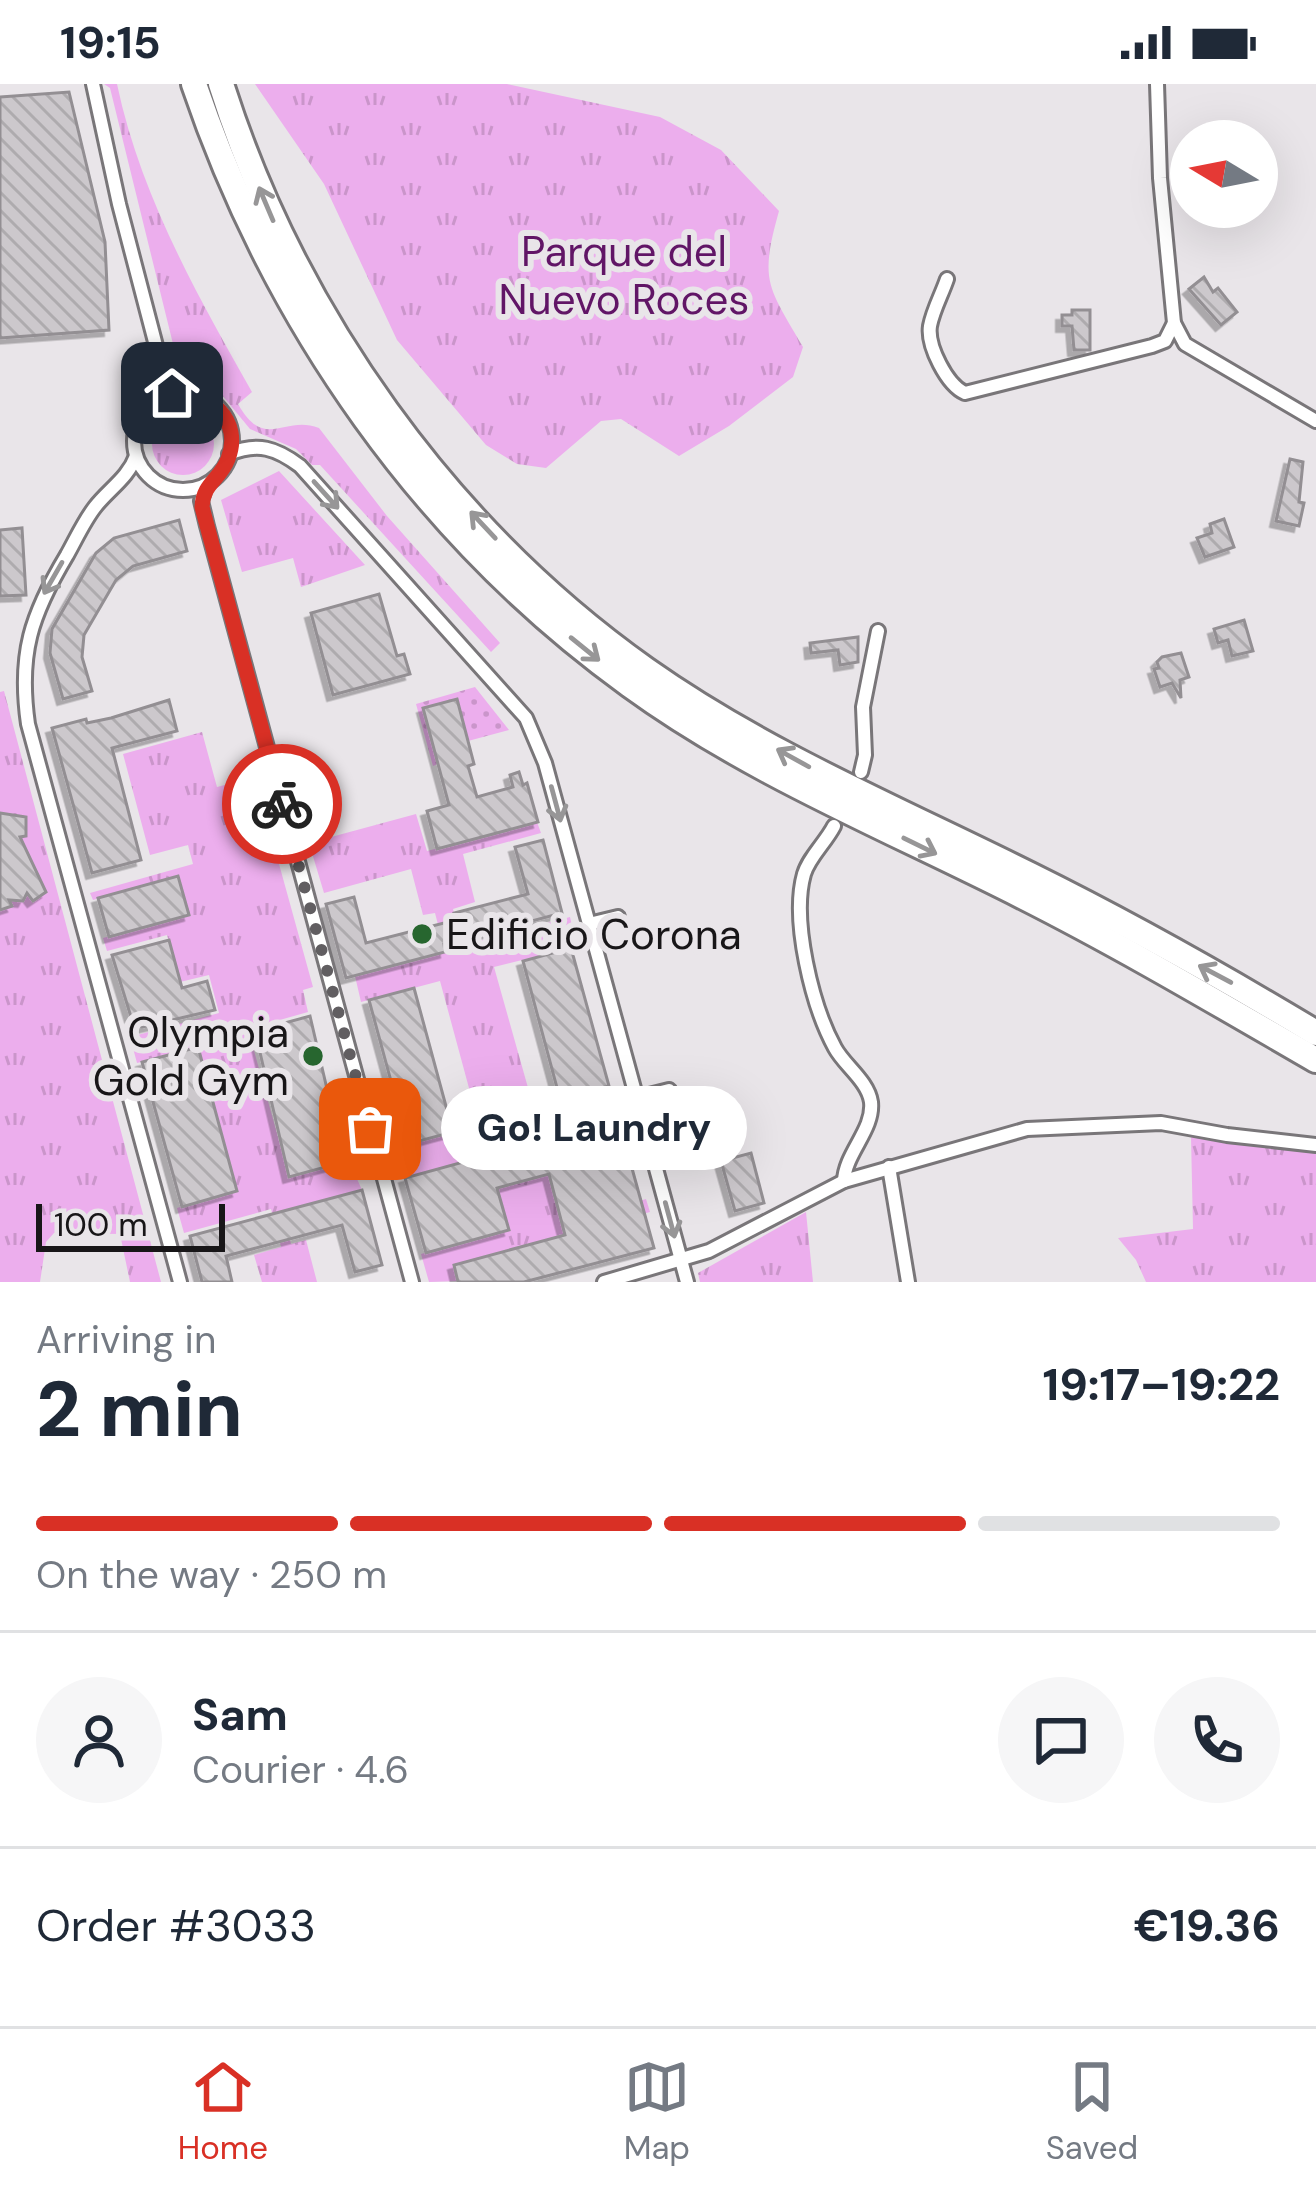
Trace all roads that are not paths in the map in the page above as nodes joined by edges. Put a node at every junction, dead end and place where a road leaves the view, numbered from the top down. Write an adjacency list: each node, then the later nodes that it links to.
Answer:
1 (93, 84): 7 (street)
2 (194, 84): 20 (highway, one-way to 20)
3 (221, 84): 19 (highway, one-way to 3)
4 (1157, 84): 6 (street)
5 (947, 279): 6 (street)
6 (1174, 323): 10 (street)
7 (160, 361): 8 (street); 9 (street)
8 (184, 392): 9 (street); 11 (street)
9 (157, 399): 12 (street)
10 (1316, 421)
11 (230, 454): 13 (street); 18 (street, one-way to 18)
12 (136, 456): 13 (street); 27 (street, one-way to 27)
13 (206, 485): 28 (street)
14 (878, 631): 15 (street)
15 (861, 772)
16 (834, 826): 25 (street)
17 (618, 917): 18 (street)
18 (589, 924): 22 (street)
19 (1316, 1033)
20 (1316, 1060)
21 (669, 1090): 22 (street)
22 (637, 1098): 26 (street, one-way to 26)
23 (1316, 1144): 24 (street)
24 (889, 1167): 25 (street); 31 (street)
25 (844, 1181): 26 (street)
26 (681, 1260): 29 (street); 30 (street)
27 (180, 1282)
28 (412, 1282)
29 (604, 1282)
30 (687, 1282)
31 (908, 1282)

